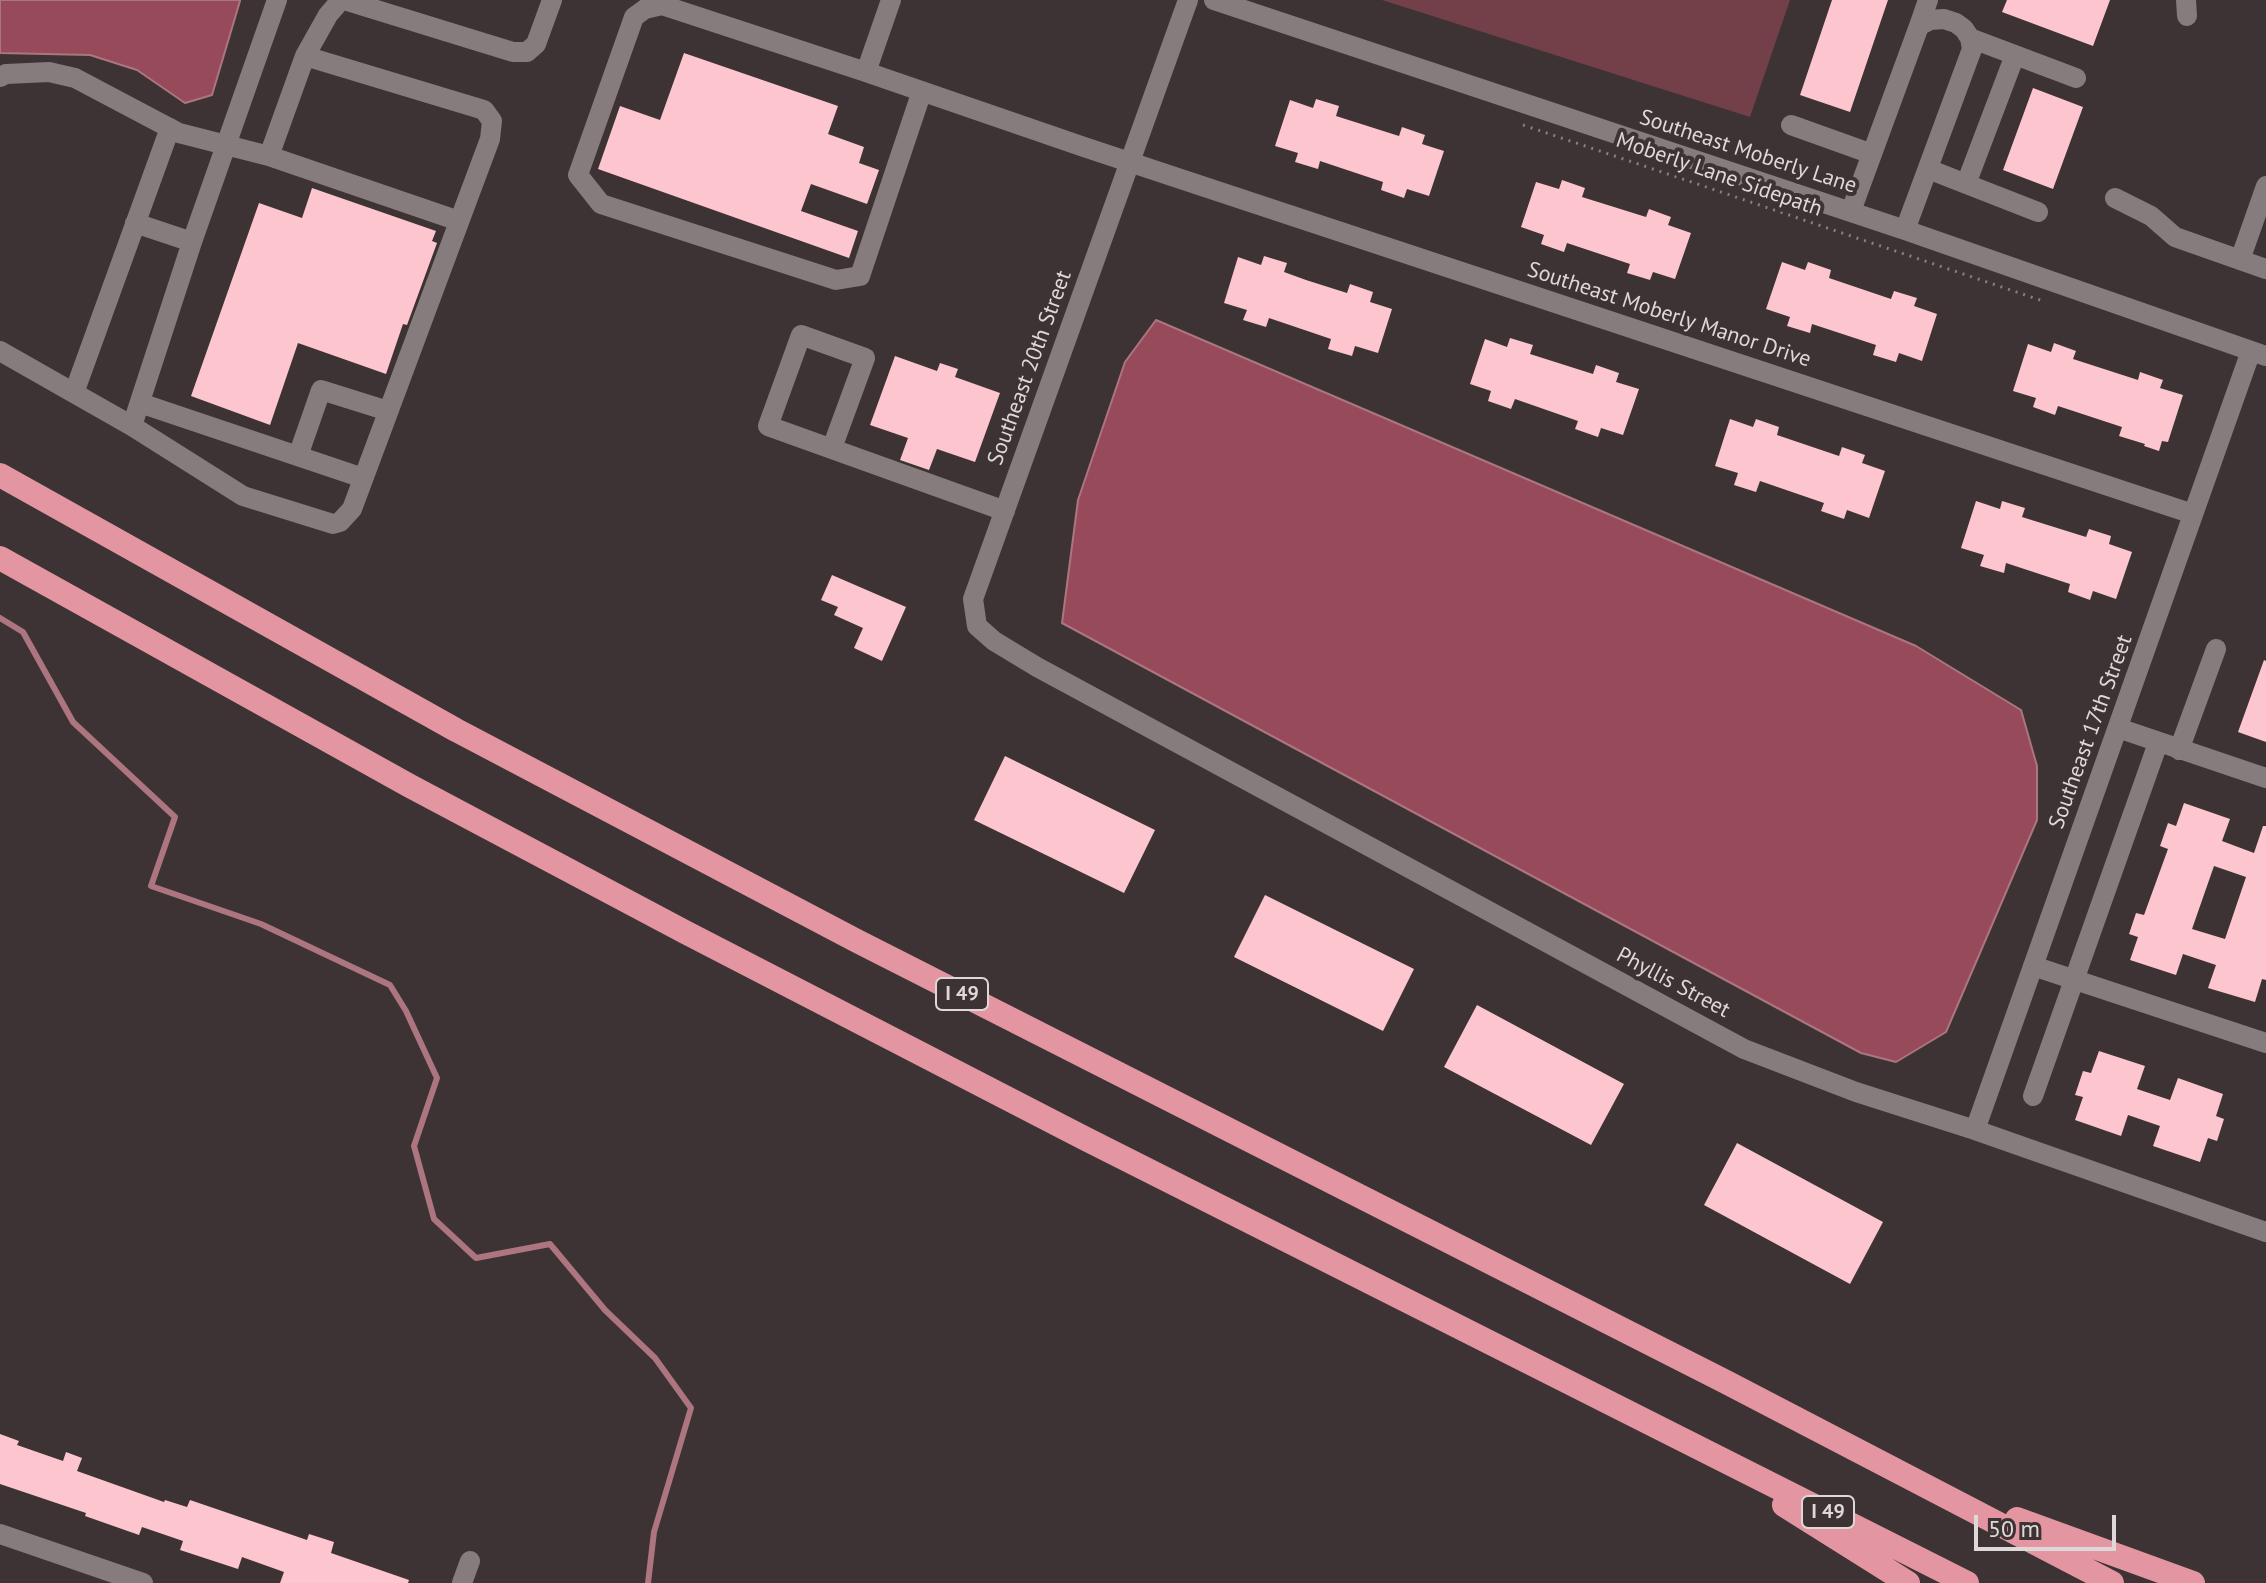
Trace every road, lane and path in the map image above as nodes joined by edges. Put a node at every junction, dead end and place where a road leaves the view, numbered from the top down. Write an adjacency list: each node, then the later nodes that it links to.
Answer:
1 (277, 0): 20 (street)
2 (343, 0): 3 (street); 12 (street)
3 (552, 0)
4 (891, 0): 13 (street)
5 (1188, 0): 23 (street, Southeast 20th Street)
6 (1214, 0): 28 (street, Southeast Moberly Lane)
7 (1928, 0): 9 (street)
8 (646, 4): 13 (street, Southeast Moberly Manor Drive); 16 (street)
9 (1919, 26): 10 (street); 21 (street)
10 (1970, 38): 11 (street); 24 (street)
11 (2015, 55): 15 (street); 25 (street)
12 (305, 56): 22 (street); 30 (street)
13 (866, 72): 16 (street, Southeast Moberly Manor Drive)
14 (0, 77): 19 (street)
15 (2076, 78)
16 (922, 91): 23 (street, Southeast Moberly Manor Drive)
17 (1517, 123): 36 (path, Moberly Lane Sidepath)
18 (1791, 125): 21 (street)
19 (170, 128): 20 (street); 31 (street)
20 (226, 146): 22 (street); 33 (street)
21 (1872, 154): 28 (street)
22 (269, 156): 30 (street)
23 (1129, 161): 47 (street, Southeast 20th Street); 48 (street, Southeast Moberly Manor Drive)
24 (1928, 169): 25 (street); 32 (street)
25 (1966, 184): 29 (street)
26 (2266, 186): 34 (street)
27 (2115, 198): 34 (street)
28 (1851, 211): 32 (street, Southeast Moberly Lane)
29 (2038, 212)
30 (459, 221): 41 (street)
31 (135, 223): 33 (street); 39 (street)
32 (1905, 230): 38 (street, Southeast Moberly Lane)
33 (192, 242): 40 (street)
34 (2240, 260): 35 (street)
35 (2266, 269)
36 (2057, 305)
37 (0, 351): 39 (street)
38 (2259, 353): 48 (street, Southeast 17th Street)
39 (74, 393): 42 (street)
40 (140, 403): 42 (street); 44 (street)
41 (388, 411): 44 (street); 46 (street)
42 (132, 426): 46 (street)
43 (832, 448): 43 (street); 47 (street)
44 (298, 456): 46 (street)
45 (0, 475): 63 (highway, I 49)
46 (363, 478)
47 (1005, 511): 51 (street, Southeast 20th Street)
48 (2193, 514): 52 (street, Southeast 17th Street)
49 (0, 558): 62 (highway, I 49)
50 (2216, 649): 54 (street)
51 (1092, 697): 60 (street, Phyllis Street)
52 (2118, 728): 53 (street); 56 (street, Southeast 17th Street)
53 (2158, 743): 54 (street); 57 (street)
54 (2179, 750): 55 (street)
55 (2266, 778)
56 (2033, 966): 57 (street); 60 (street, Southeast 17th Street)
57 (2076, 980): 58 (street); 59 (street)
58 (2266, 1043)
59 (2033, 1096)
60 (1975, 1130): 61 (street, Phyllis Street)
61 (2266, 1232)
62 (1688, 1442): 68 (highway); 69 (highway, I 49)
63 (1935, 1490): 70 (highway, I 49); 71 (highway)
64 (0, 1534): 66 (street)
65 (470, 1561): 67 (street)
66 (143, 1583)
67 (462, 1583)
68 (1908, 1583)
69 (1967, 1583)
70 (2112, 1583)
71 (2193, 1583)

